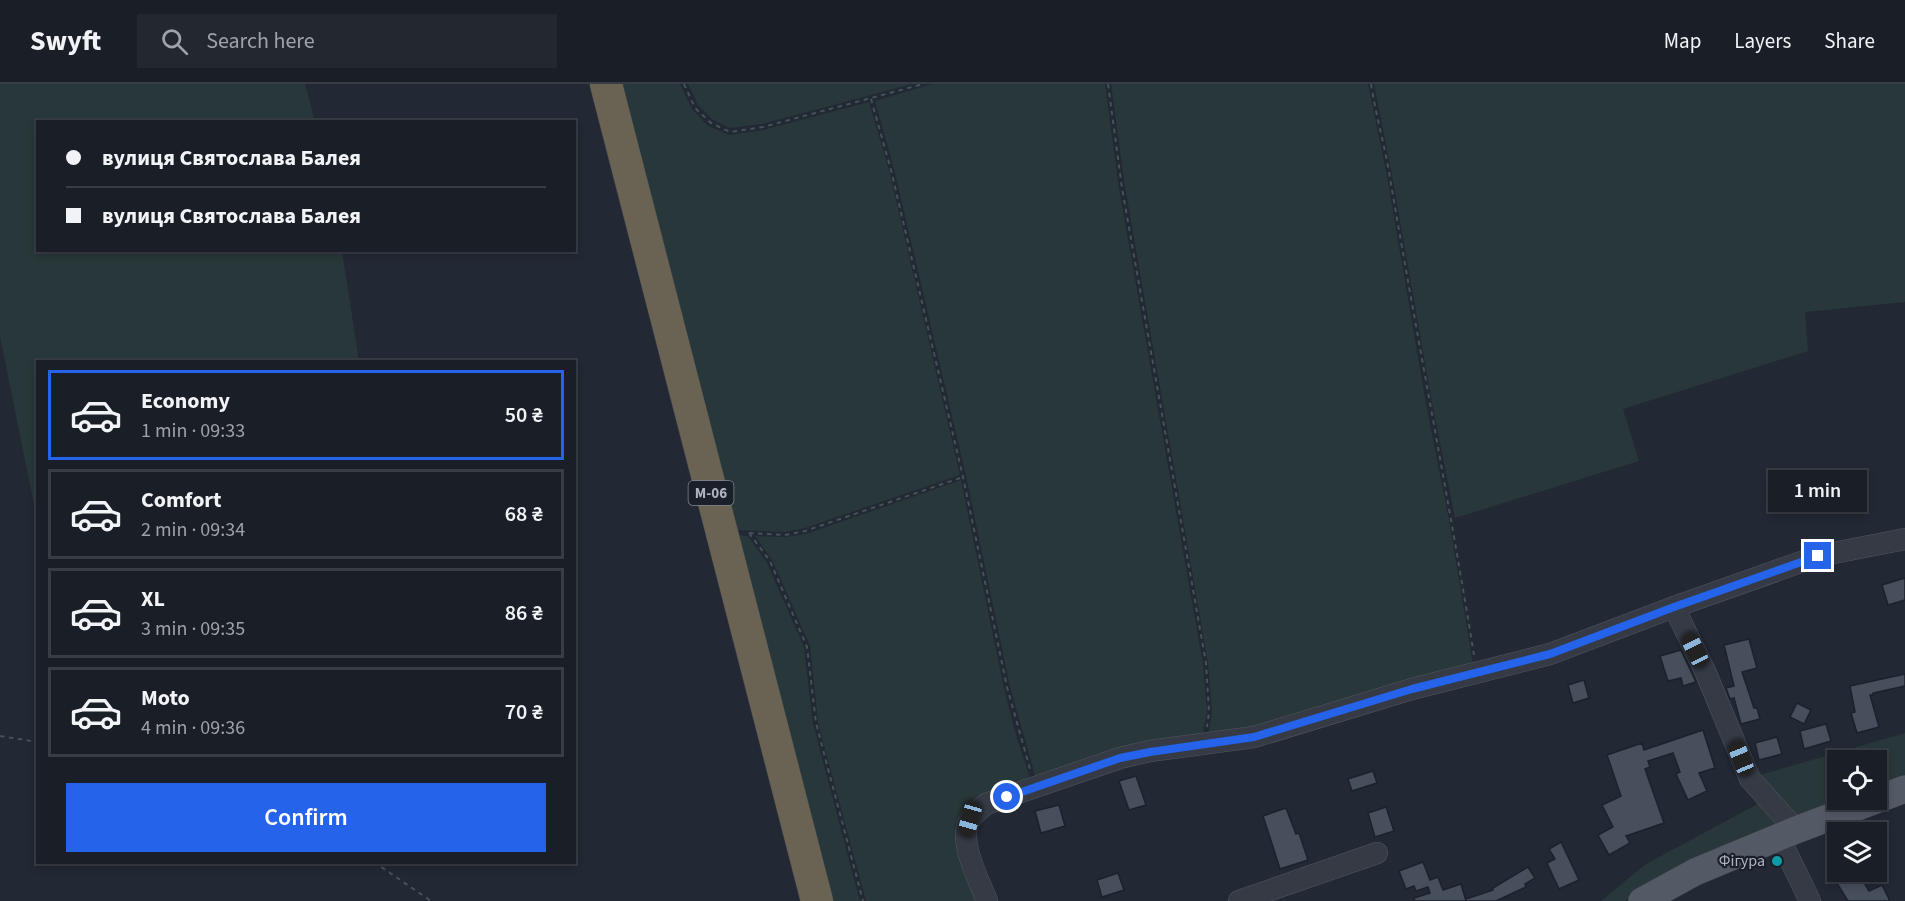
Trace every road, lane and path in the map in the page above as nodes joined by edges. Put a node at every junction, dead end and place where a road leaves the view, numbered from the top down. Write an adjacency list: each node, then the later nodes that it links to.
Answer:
1 (606, 84): 8 (highway, М-06)
2 (684, 84): 6 (path)
3 (923, 84): 6 (path)
4 (1108, 84): 14 (path)
5 (1371, 84): 11 (path)
6 (871, 99): 7 (path)
7 (963, 477): 8 (path); 15 (path)
8 (736, 533): 21 (highway, М-06); 22 (path)
9 (1905, 539): 10 (street)
10 (1674, 607): 11 (street); 17 (street)
11 (1477, 672): 14 (street)
12 (0, 736): 13 (path)
13 (36, 742)
14 (1203, 744): 15 (street)
15 (1029, 789): 23 (street)
16 (1905, 789): 17 (main road)
17 (1788, 834): 25 (main road); 26 (street)
18 (1377, 853): 24 (street)
19 (377, 864): 20 (path)
20 (430, 901)
21 (817, 901)
22 (863, 901)
23 (987, 901)
24 (1239, 901)
25 (1642, 901)
26 (1810, 901)

